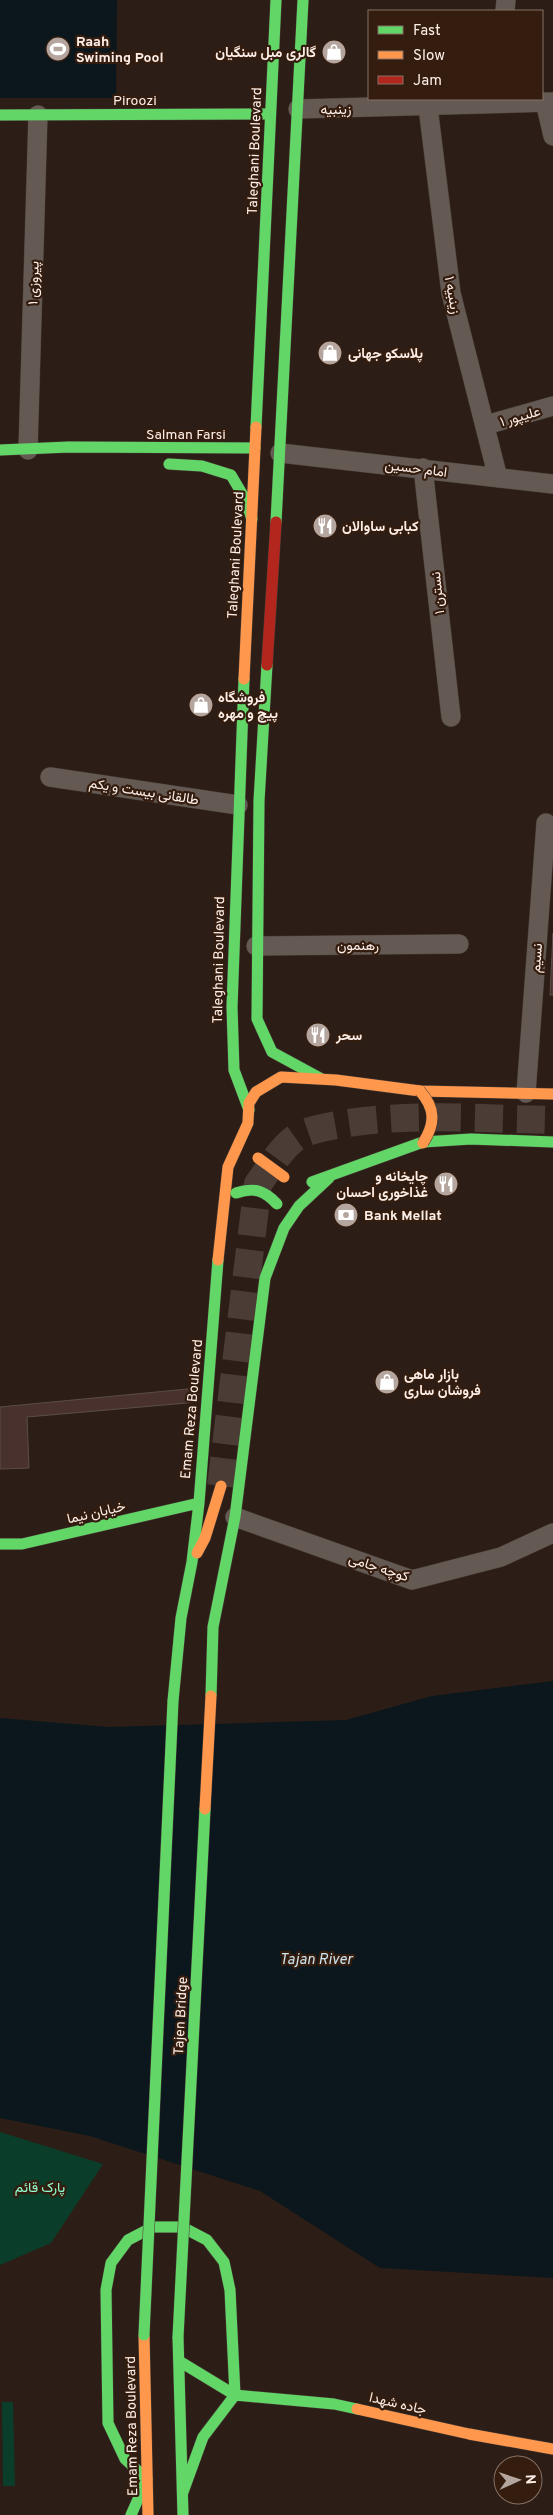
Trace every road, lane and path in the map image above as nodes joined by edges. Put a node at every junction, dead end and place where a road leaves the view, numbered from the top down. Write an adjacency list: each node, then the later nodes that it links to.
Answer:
1 (276, 0): 7 (main road, Taleghani Boulevard)
2 (303, 0): 6 (main road)
3 (498, 101): 4 (street, زینبیه); 5 (street, زینبیه)
4 (549, 102): 10 (street)
5 (428, 107): 6 (street, زینبیه); 12 (street, زینبیه ۱)
6 (298, 109): 18 (main road)
7 (270, 114): 9 (main road, Piroozi); 13 (main road, Taleghani Boulevard)
8 (0, 115): 9 (main road, Piroozi)
9 (38, 115): 16 (street, پیروزی ١)
10 (553, 136)
11 (553, 406): 12 (street, علیپور ۱)
12 (486, 425): 21 (street, زینبیه ۱)
13 (255, 448): 14 (main road, Salman Farsi); 18 (main road); 23 (main road, Taleghani Boulevard)
14 (117, 449): 16 (main road, Salman Farsi); 17 (main road)
15 (0, 450): 16 (main road, Salman Farsi)
16 (28, 450)
17 (131, 458)
18 (279, 461): 20 (street, امام حسین); 29 (main road)
19 (157, 464): 23 (main road)
20 (423, 468): 21 (street, امام حسین); 24 (street, نسترن ۱)
21 (498, 478): 22 (street, امام حسین)
22 (553, 484)
23 (252, 519): 26 (main road, Taleghani Boulevard)
24 (451, 717)
25 (50, 777): 26 (street, طالقانی بیست و یکم)
26 (238, 805): 35 (main road, Taleghani Boulevard)
27 (546, 823): 33 (street, نسیم)
28 (459, 944): 29 (street, رهنمون)
29 (256, 946): 30 (main road)
30 (320, 1078): 31 (main road); 35 (main road)
31 (420, 1091): 32 (main road); 38 (main road, bridge)
32 (465, 1093): 33 (main road); 37 (main road)
33 (526, 1093): 34 (main road)
34 (553, 1094)
35 (248, 1110): 36 (main road)
36 (248, 1124): 40 (main road, bridge); 41 (main road, Emam Reza Boulevard)
37 (468, 1140): 38 (main road); 39 (main road)
38 (423, 1142): 40 (main road)
39 (553, 1142)
40 (329, 1178): 42 (main road)
41 (222, 1217): 42 (main road, bridge); 44 (main road, Emam Reza Boulevard)
42 (281, 1234): 45 (main road)
43 (221, 1486): 48 (main road)
44 (199, 1503): 47 (main road, خیابان نیما); 48 (main road, Emam Reza Boulevard)
45 (235, 1516): 46 (street, کوچه جامی); 51 (main road, Tajen Bridge, bridge)
46 (553, 1533)
47 (0, 1544)
48 (192, 1562): 49 (main road, Emam Reza Boulevard)
49 (173, 1701): 50 (main road, Tajen Bridge, bridge)
50 (144, 2336): 54 (main road, Emam Reza Boulevard)
51 (179, 2361): 52 (main road); 55 (main road)
52 (235, 2395): 53 (main road, جاده شهدا); 54 (main road); 55 (main road)
53 (553, 2449)
54 (147, 2480): 56 (main road); 57 (main road, Emam Reza Boulevard)
55 (182, 2493): 58 (main road)
56 (131, 2515)
57 (148, 2515)
58 (183, 2515)

